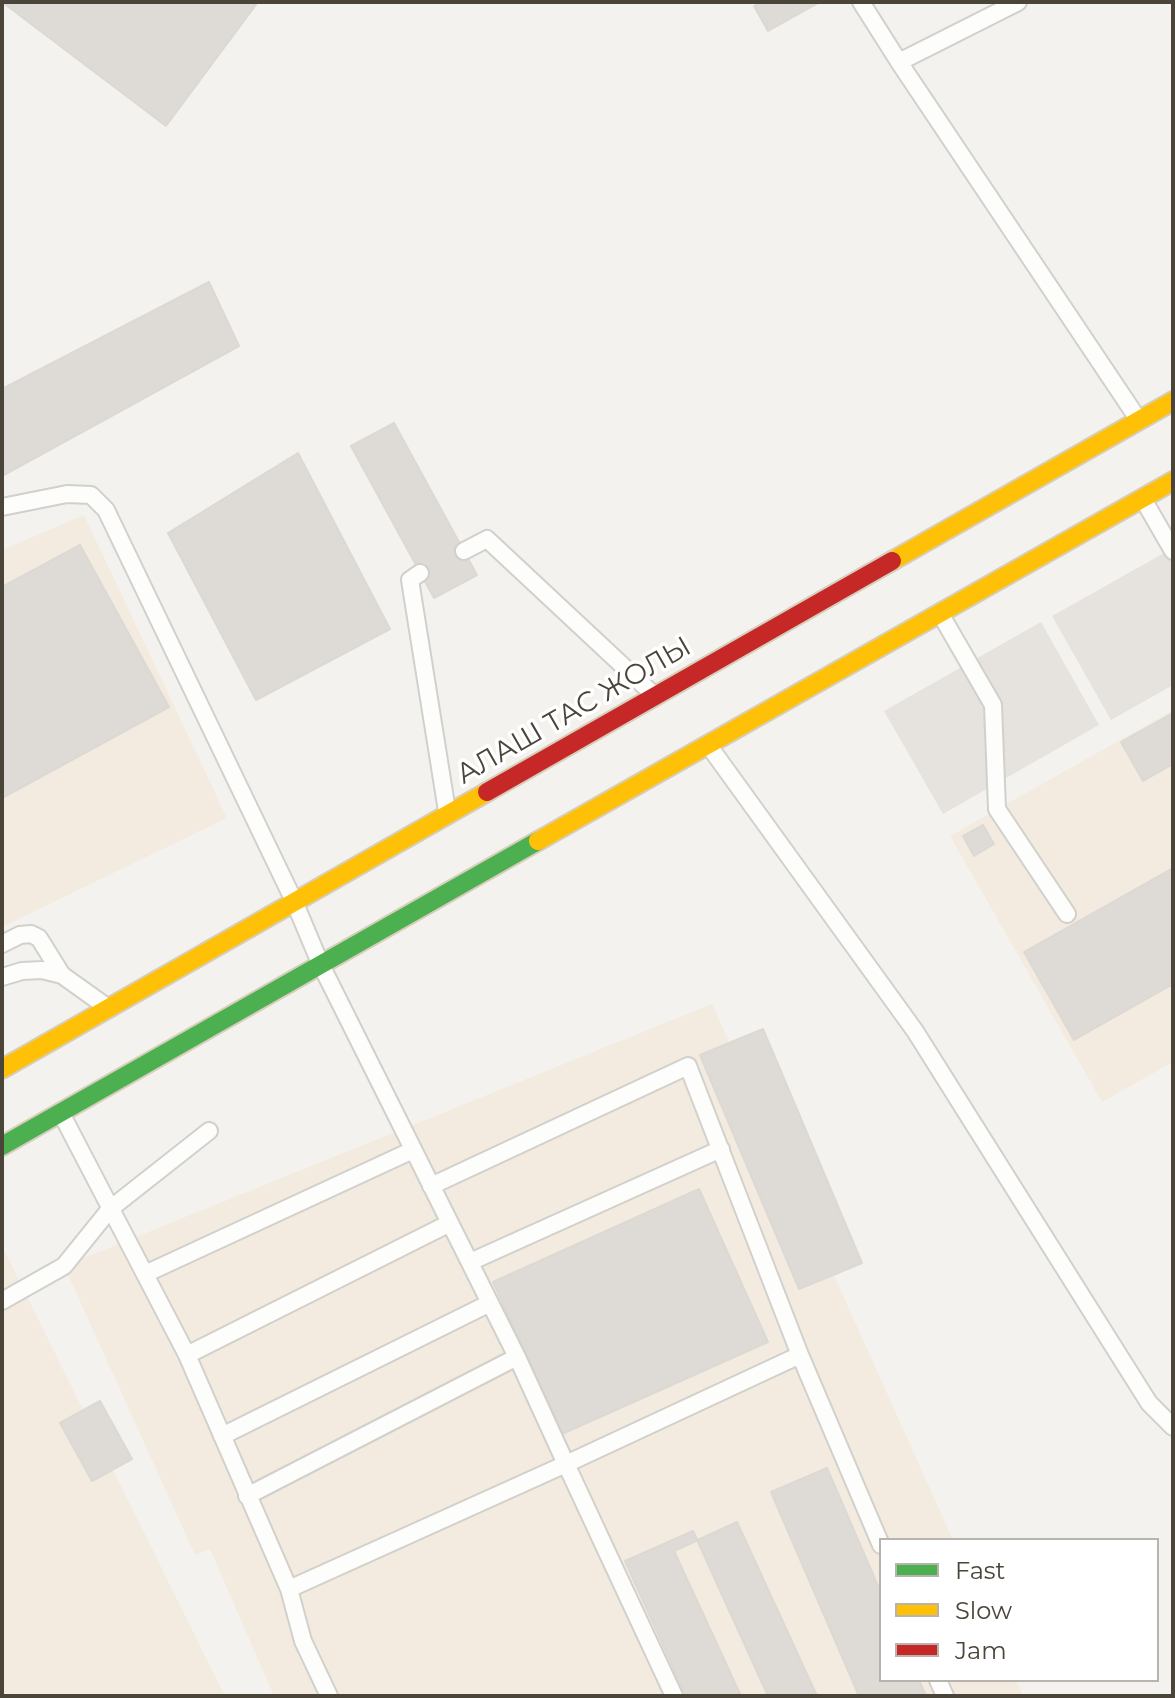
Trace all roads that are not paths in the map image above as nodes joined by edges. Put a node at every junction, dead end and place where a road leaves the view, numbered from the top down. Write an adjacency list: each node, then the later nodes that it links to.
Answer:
1 (861, 2): 3 (lane)
2 (1018, 2): 3 (lane)
3 (899, 62): 5 (lane)
4 (1173, 401): 5 (main road, АЛАШ ТАС ЖОЛЫ)
5 (1139, 421): 13 (main road, АЛАШ ТАС ЖОЛЫ)
6 (1173, 481): 7 (main road)
7 (1143, 498): 10 (lane); 12 (main road)
8 (2, 507): 16 (lane)
9 (464, 551): 13 (lane)
10 (1173, 551)
11 (420, 573): 15 (lane)
12 (940, 614): 14 (main road); 17 (lane)
13 (655, 696): 15 (main road, АЛАШ ТАС ЖОЛЫ)
14 (708, 745): 19 (main road); 39 (lane)
15 (448, 815): 16 (main road, АЛАШ ТАС ЖОЛЫ)
16 (294, 901): 19 (lane); 22 (main road, АЛАШ ТАС ЖОЛЫ)
17 (1067, 914)
18 (2, 944): 20 (lane)
19 (320, 963): 24 (main road); 28 (lane)
20 (62, 975): 21 (lane); 22 (lane)
21 (2, 977)
22 (109, 1008): 23 (main road, АЛАШ ТАС ЖОЛЫ)
23 (2, 1069)
24 (61, 1113): 26 (main road); 30 (lane)
25 (209, 1131): 30 (lane)
26 (2, 1146)
27 (721, 1149): 29 (lane); 32 (lane); 37 (lane)
28 (413, 1150): 29 (lane); 33 (lane)
29 (431, 1186): 31 (lane)
30 (110, 1209): 33 (lane); 34 (lane)
31 (450, 1223): 32 (lane); 36 (lane)
32 (470, 1262): 35 (lane)
33 (145, 1274): 36 (lane)
34 (2, 1301)
35 (490, 1303): 38 (lane); 40 (lane)
36 (187, 1355): 40 (lane)
37 (800, 1355): 41 (lane); 43 (lane)
38 (517, 1357): 41 (lane); 42 (lane)
39 (1173, 1427)
40 (222, 1436): 42 (lane)
41 (566, 1464): 44 (lane); 46 (lane)
42 (247, 1496): 44 (lane)
43 (879, 1540)
44 (289, 1589): 45 (lane)
45 (329, 1696)
46 (674, 1696)

